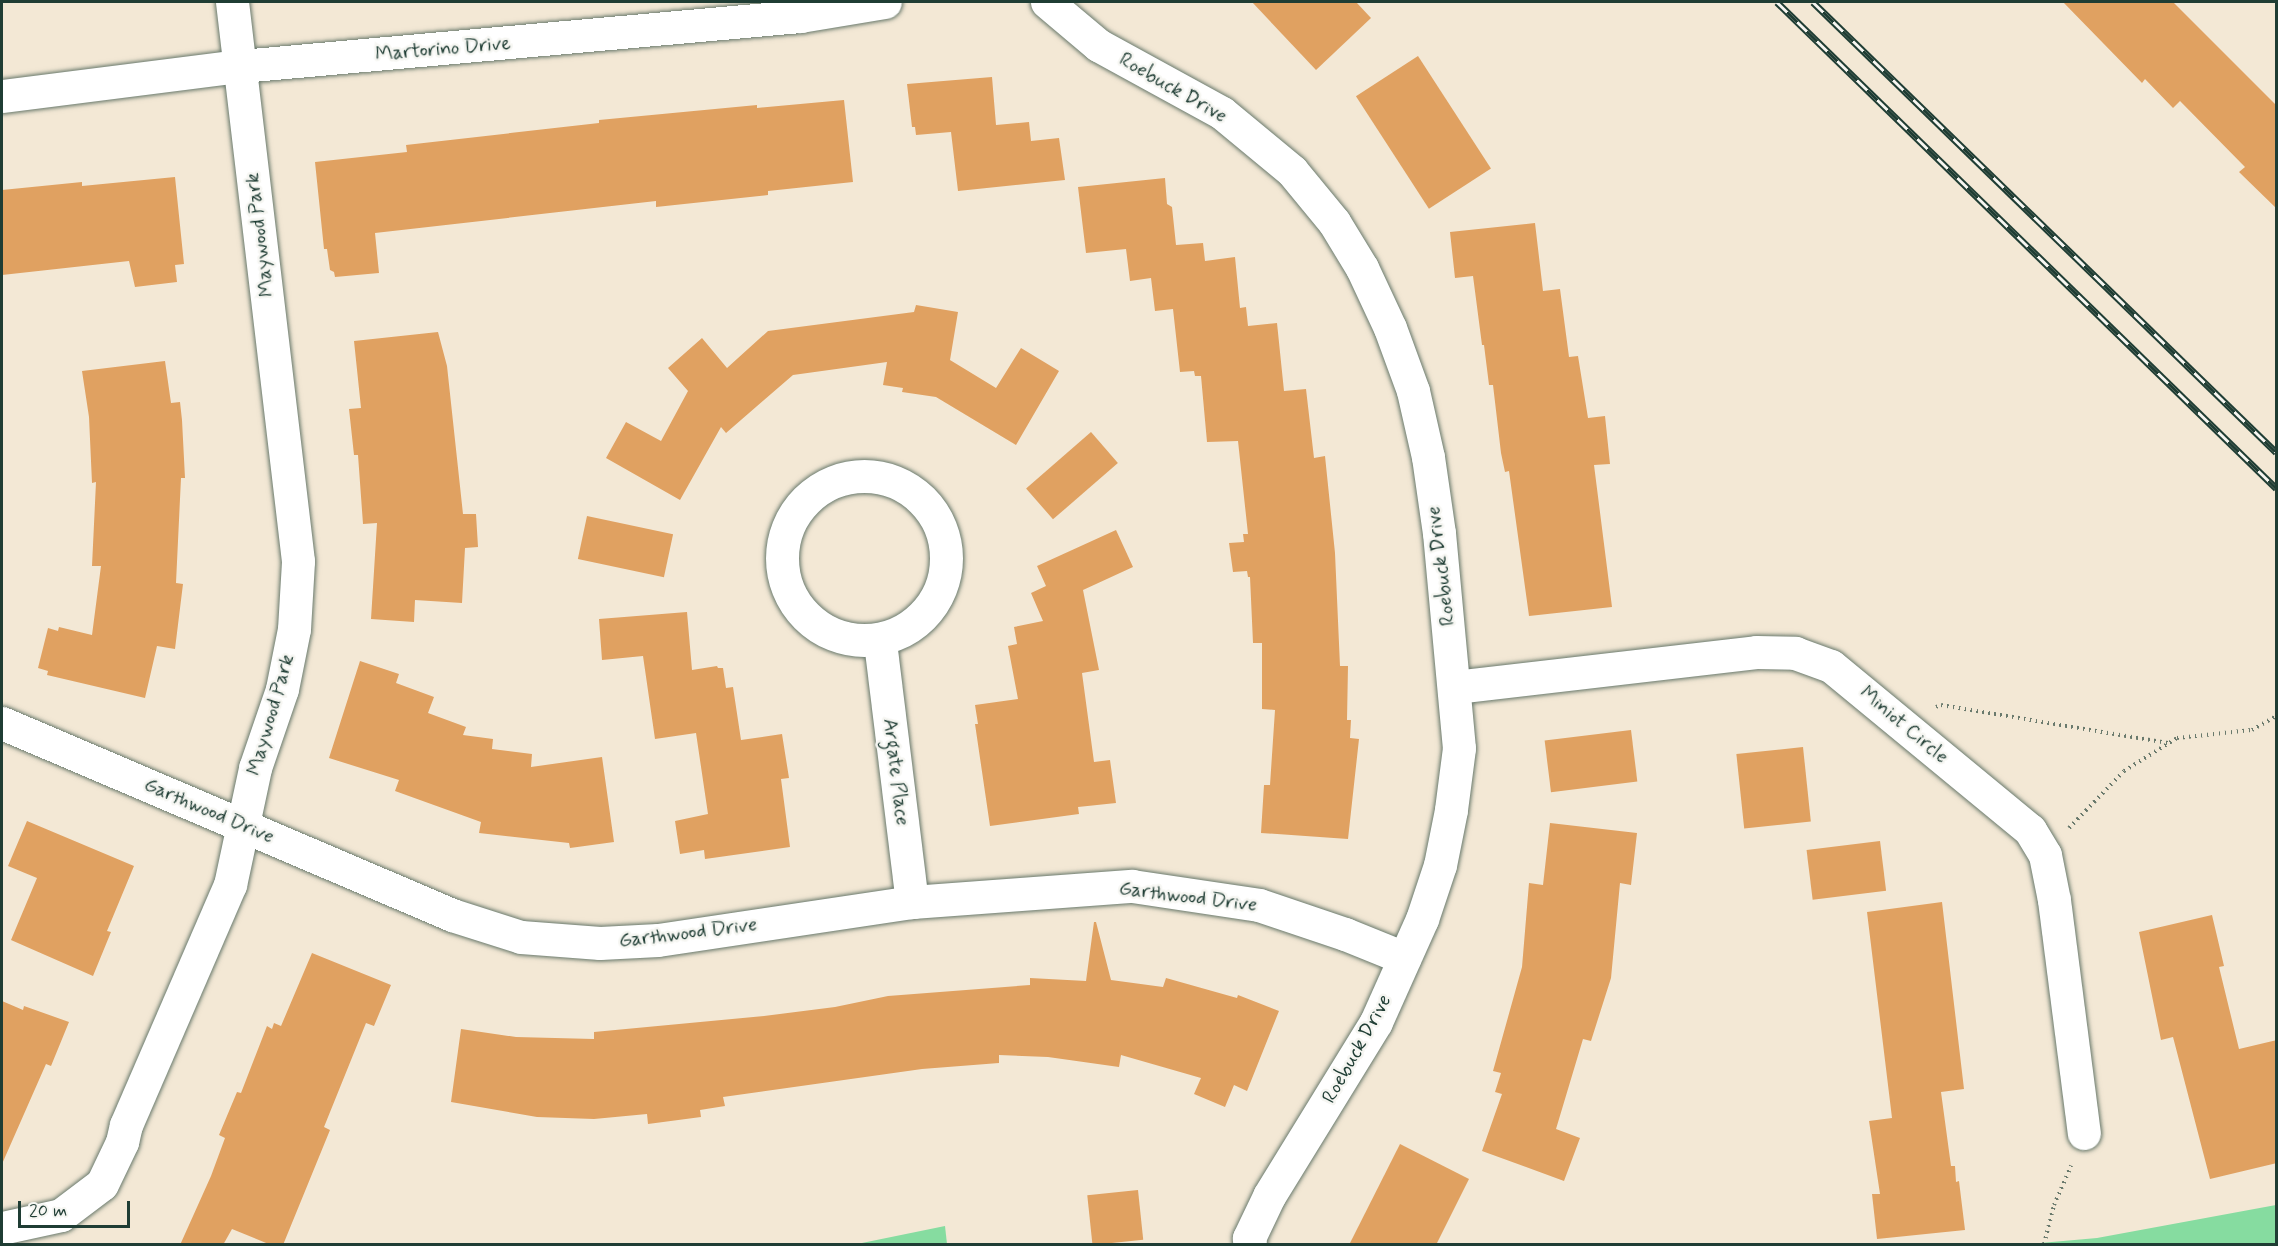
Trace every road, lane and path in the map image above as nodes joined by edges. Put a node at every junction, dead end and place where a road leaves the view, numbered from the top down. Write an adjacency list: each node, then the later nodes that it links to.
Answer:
1 (232, 2): 4 (street, Maywood Park)
2 (885, 2): 4 (street, Martorino Drive)
3 (1047, 2): 7 (street, Roebuck Drive)
4 (241, 66): 5 (street, Martorino Drive); 12 (street, Maywood Park)
5 (2, 96)
6 (880, 642): 6 (street); 14 (street, Argate Place)
7 (1455, 687): 9 (street, Miniot Circle); 15 (street, Roebuck Drive)
8 (2277, 716): 11 (path)
9 (1899, 721): 11 (path); 13 (street, Miniot Circle)
10 (2, 723): 12 (street, Garthwood Drive)
11 (2169, 743): 13 (path)
12 (242, 825): 14 (street, Garthwood Drive); 17 (street, Maywood Park)
13 (2044, 855): 16 (street, Miniot Circle)
14 (912, 902): 15 (street, Garthwood Drive)
15 (1404, 958): 18 (street, Roebuck Drive)
16 (2085, 1133): 19 (path)
17 (2, 1228)
18 (1250, 1245)
19 (2044, 1245)

